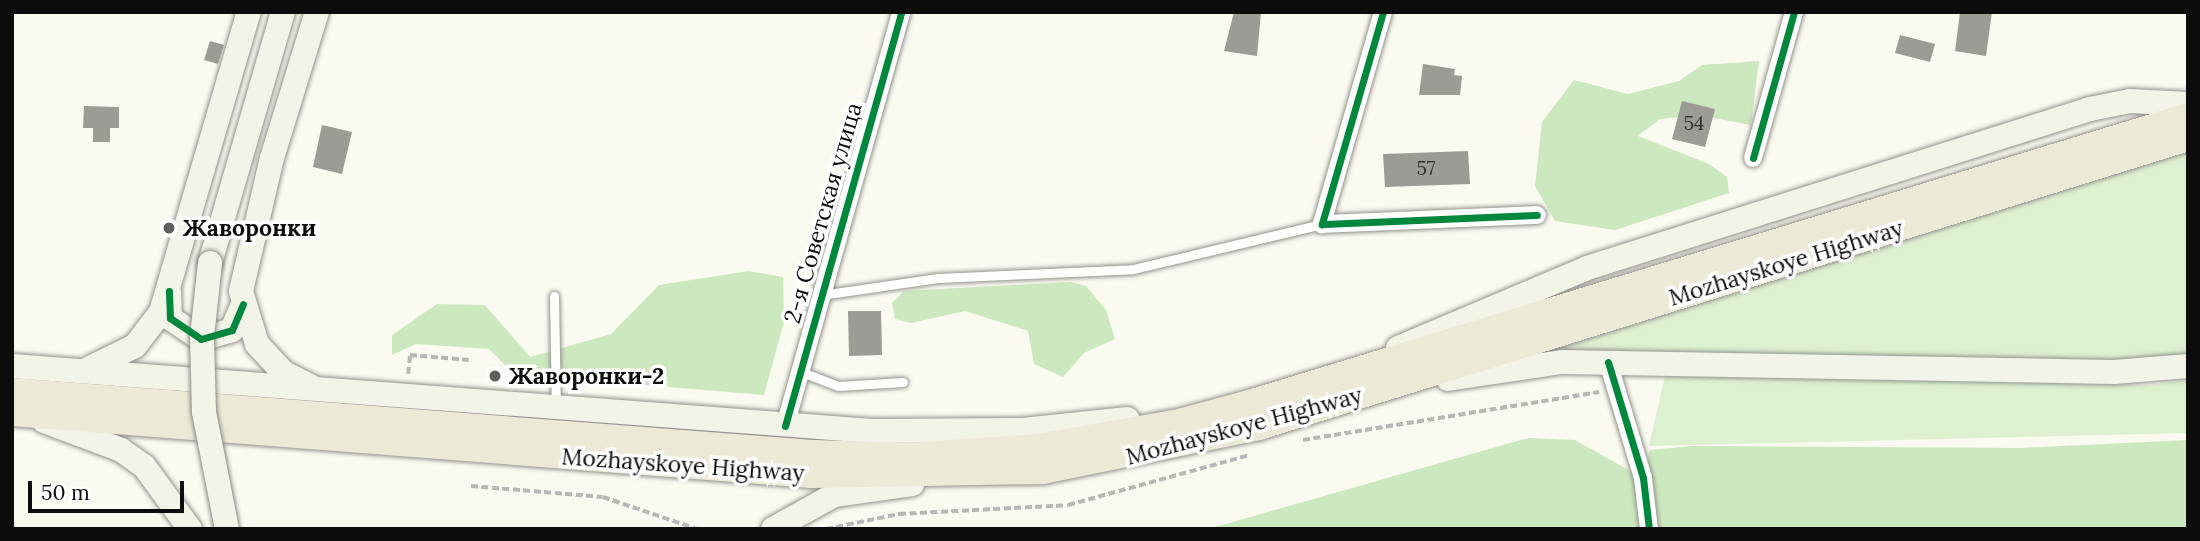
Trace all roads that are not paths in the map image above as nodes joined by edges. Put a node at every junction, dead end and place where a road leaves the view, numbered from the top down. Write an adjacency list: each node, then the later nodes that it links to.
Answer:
1 (249, 12): 13 (main road)
2 (283, 12): 33 (main road, bridge)
3 (317, 12): 16 (main road)
4 (901, 12): 15 (street, 2-я Советская улица)
5 (1383, 12): 12 (street)
6 (1794, 12): 10 (street)
7 (2188, 104): 22 (main road)
8 (2188, 117): 22 (main road, Mozhayskoye Highway)
9 (2188, 138): 27 (main road, Mozhayskoye Highway)
10 (1753, 158)
11 (1537, 215): 12 (street)
12 (1322, 224): 15 (lane)
13 (169, 291): 16 (main road); 21 (main road)
14 (554, 296): 28 (lane)
15 (819, 296): 20 (street, 2-я Советская улица)
16 (243, 304): 25 (main road)
17 (1608, 362): 19 (main road); 27 (main road); 35 (street)
18 (12, 366): 21 (main road)
19 (2188, 366)
20 (797, 371): 23 (lane); 30 (street, 2-я Советская улица)
21 (76, 372): 25 (main road)
22 (1327, 379): 26 (main road, Mozhayskoye Highway)
23 (903, 382)
24 (12, 391): 26 (main road, Mozhayskoye Highway)
25 (323, 391): 28 (main road)
26 (1256, 401): 30 (main road)
27 (1330, 405): 31 (main road, Mozhayskoye Highway)
28 (556, 408): 30 (main road)
29 (12, 414): 31 (main road, Mozhayskoye Highway); 32 (main road)
30 (785, 426)
31 (982, 476): 34 (main road)
32 (190, 529)
33 (227, 529)
34 (773, 529)
35 (1649, 529)

